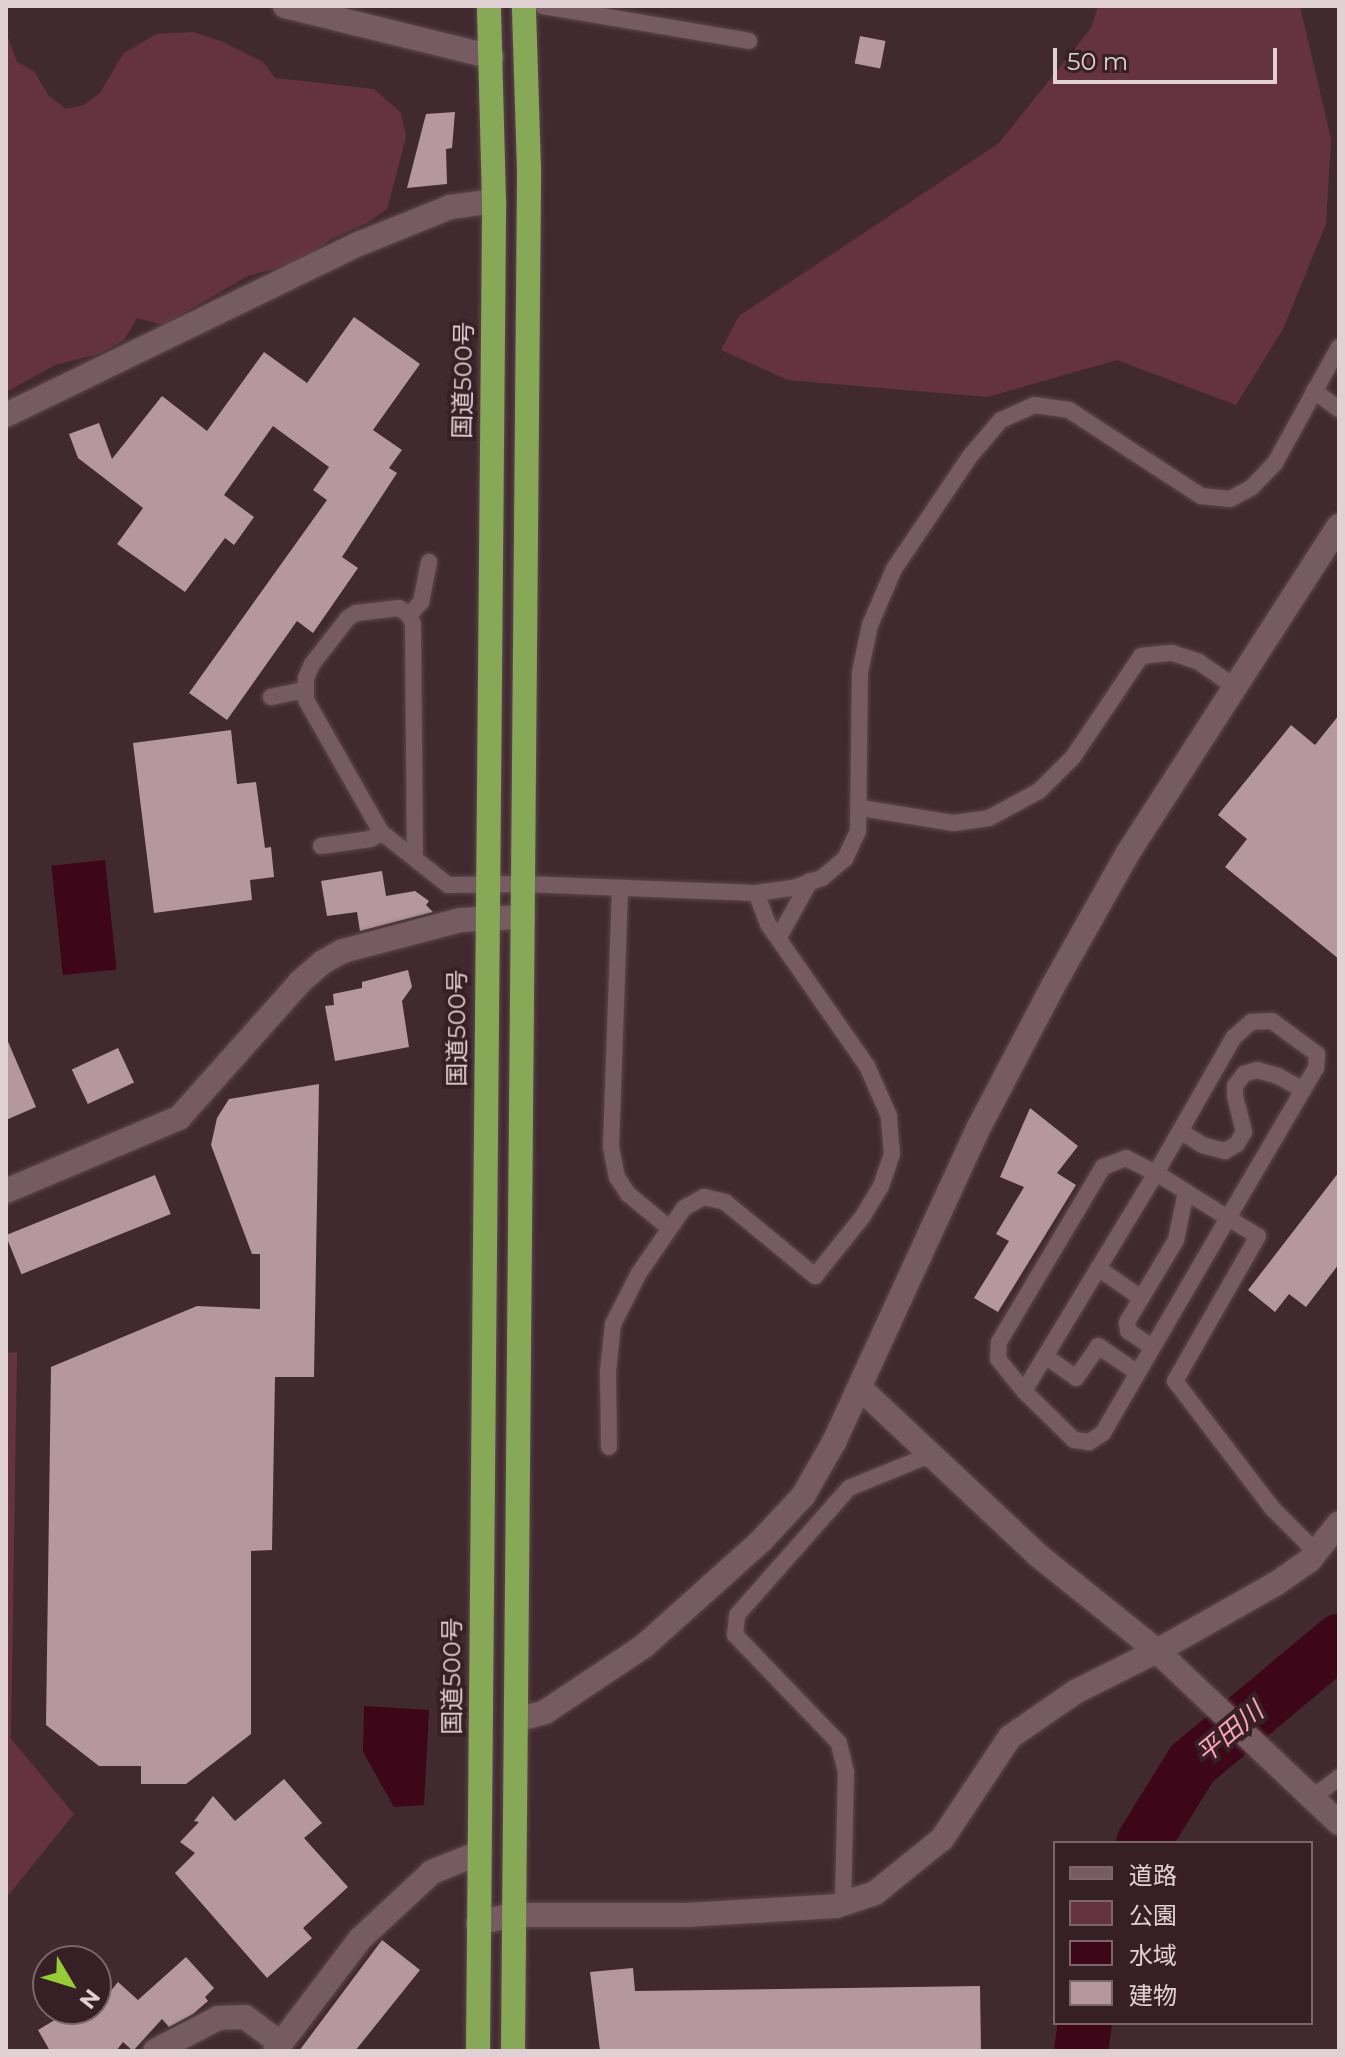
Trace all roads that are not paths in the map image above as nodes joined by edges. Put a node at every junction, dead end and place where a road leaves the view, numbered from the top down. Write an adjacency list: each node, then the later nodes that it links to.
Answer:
1 (285, 6): 6 (street)
2 (490, 6): 6 (highway, 国道500号)
3 (524, 6): 24 (highway)
4 (543, 6): 5 (lane)
5 (749, 41)
6 (492, 57): 7 (highway, 国道500号)
7 (494, 201): 11 (street); 23 (highway, 国道500号)
8 (1339, 347): 9 (lane)
9 (1314, 391): 10 (lane); 18 (lane)
10 (1339, 409)
11 (6, 415)
12 (1339, 526): 15 (street)
13 (429, 562): 14 (lane)
14 (409, 615): 16 (lane); 21 (lane)
15 (1235, 687): 18 (lane); 42 (street)
16 (305, 690): 17 (lane); 19 (lane)
17 (271, 697)
18 (861, 808): 22 (lane)
19 (381, 832): 20 (lane); 21 (lane)
20 (321, 846)
21 (415, 858): 23 (lane)
22 (810, 881): 26 (lane); 29 (lane)
23 (485, 884): 24 (lane); 27 (highway, 国道500号)
24 (523, 884): 25 (lane); 28 (highway)
25 (620, 889): 26 (lane); 36 (lane)
26 (756, 893): 29 (lane)
27 (485, 917): 28 (street); 33 (street); 53 (highway, 国道500号)
28 (523, 917): 49 (highway)
29 (779, 937): 36 (lane)
30 (1303, 1090): 31 (lane); 31 (lane); 35 (lane)
31 (1180, 1131): 32 (lane)
32 (1156, 1173): 34 (lane); 37 (lane); 43 (lane)
33 (6, 1191)
34 (1186, 1192): 35 (lane); 38 (lane)
35 (1228, 1218): 39 (lane); 47 (lane)
36 (668, 1227): 44 (lane)
37 (1098, 1268): 38 (lane); 40 (lane)
38 (1141, 1298): 39 (lane)
39 (1152, 1347): 41 (lane)
40 (1045, 1356): 41 (lane); 43 (lane)
41 (1138, 1373): 43 (lane)
42 (860, 1388): 45 (street); 49 (street)
43 (1024, 1391)
44 (609, 1447)
45 (930, 1455): 48 (street); 54 (lane)
46 (1339, 1523): 47 (street)
47 (1317, 1553): 48 (street)
48 (1157, 1651): 51 (street); 54 (street)
49 (516, 1720): 55 (highway)
50 (1339, 1778): 51 (lane)
51 (1312, 1798): 52 (street)
52 (1339, 1823)
53 (479, 1853): 56 (highway, 国道500号); 57 (street)
54 (843, 1904): 55 (street)
55 (514, 1915): 56 (street); 60 (highway)
56 (478, 1923): 59 (highway, 国道500号)
57 (277, 2047): 58 (street)
58 (155, 2051)
59 (478, 2051)
60 (513, 2051)

